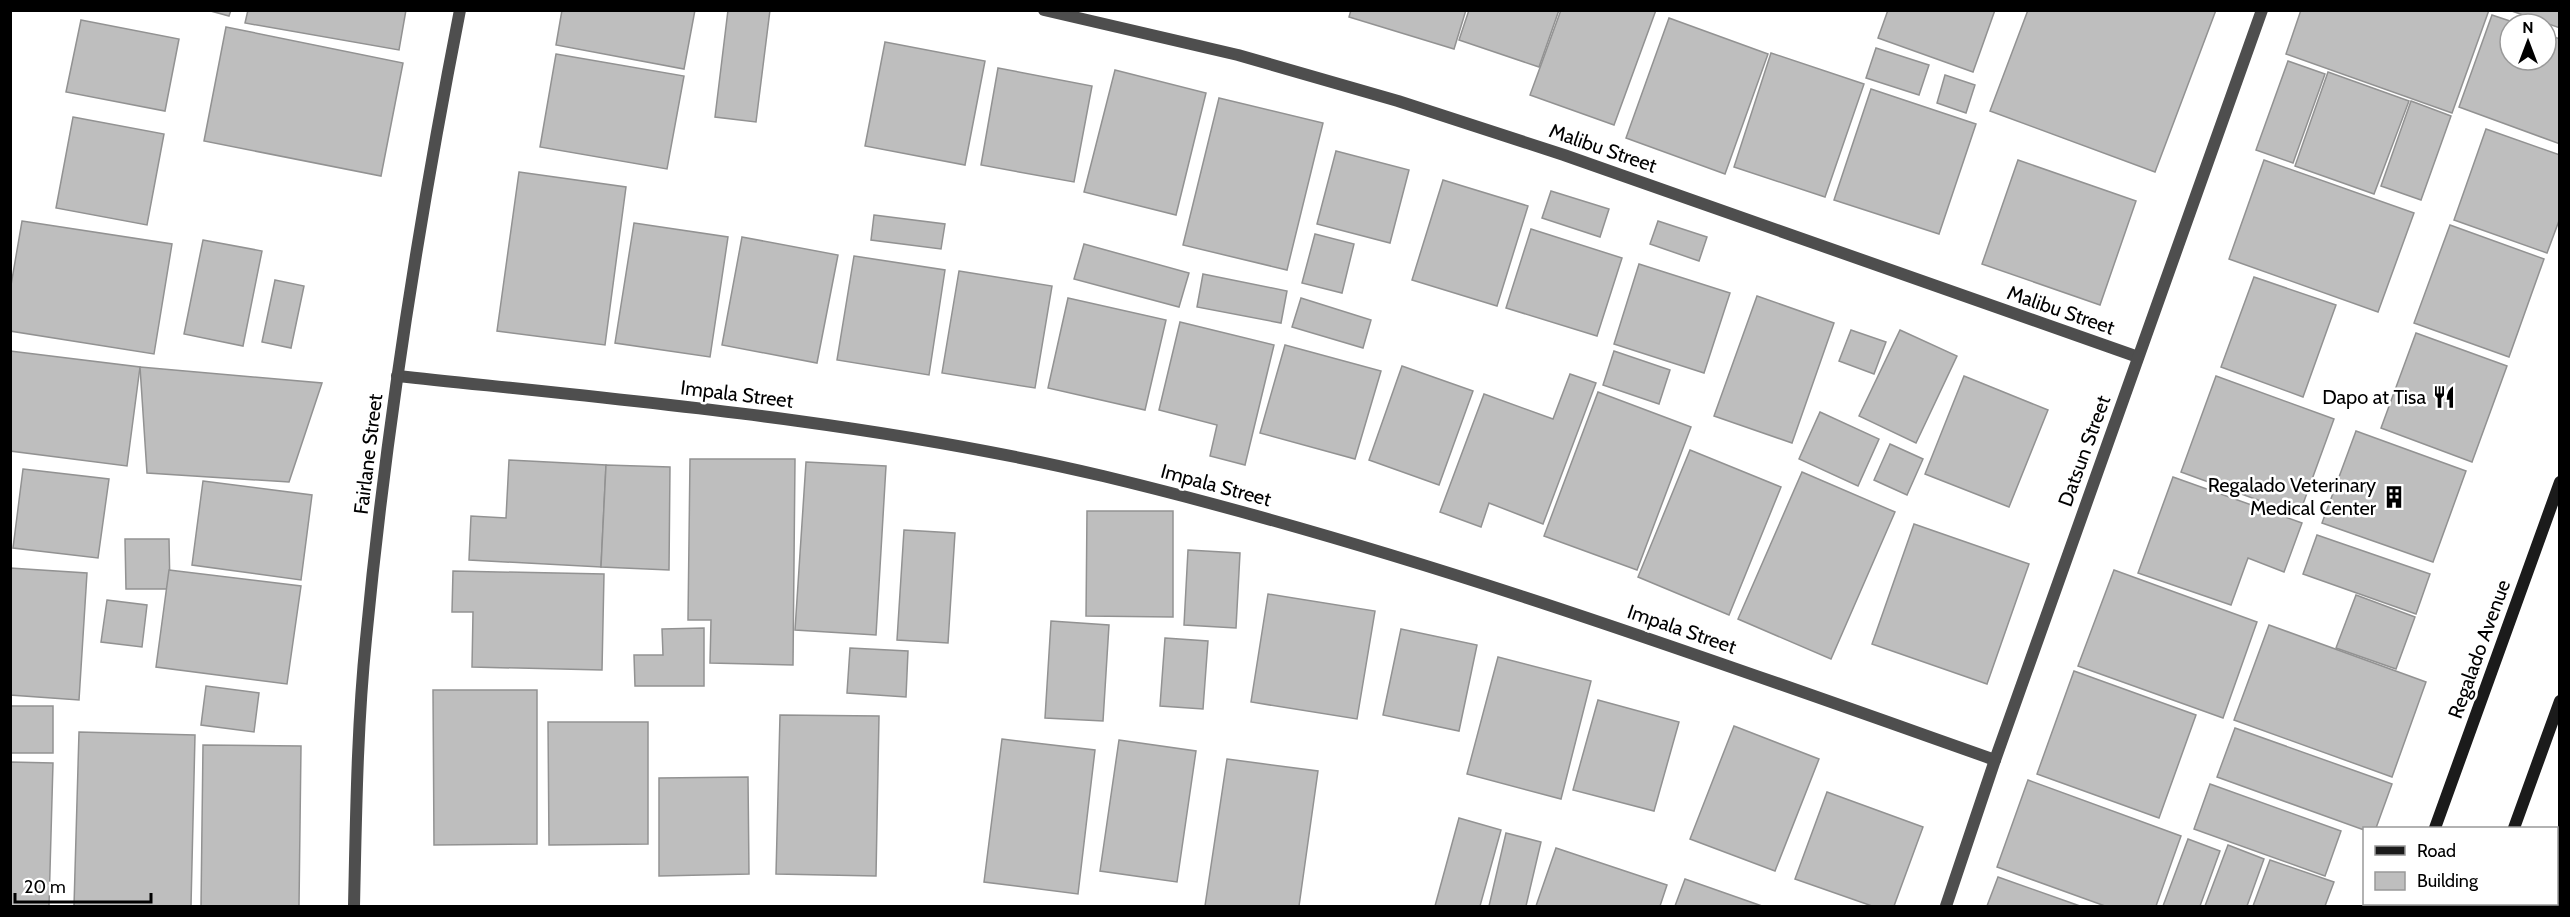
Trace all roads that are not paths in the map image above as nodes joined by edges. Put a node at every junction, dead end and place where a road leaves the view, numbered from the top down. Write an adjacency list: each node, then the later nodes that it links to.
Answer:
1 (460, 10): 5 (street, Fairlane Street)
2 (1044, 10): 4 (street, Malibu Street)
3 (2262, 10): 4 (street, Datsun Street)
4 (2138, 357): 8 (street, Datsun Street)
5 (397, 376): 8 (street, Impala Street); 11 (street, Fairlane Street)
6 (2559, 482): 9 (main road, Regalado Avenue)
7 (2559, 701): 10 (main road)
8 (1995, 760): 12 (street, Datsun Street)
9 (2435, 827)
10 (2514, 827)
11 (354, 906)
12 (1946, 906)

